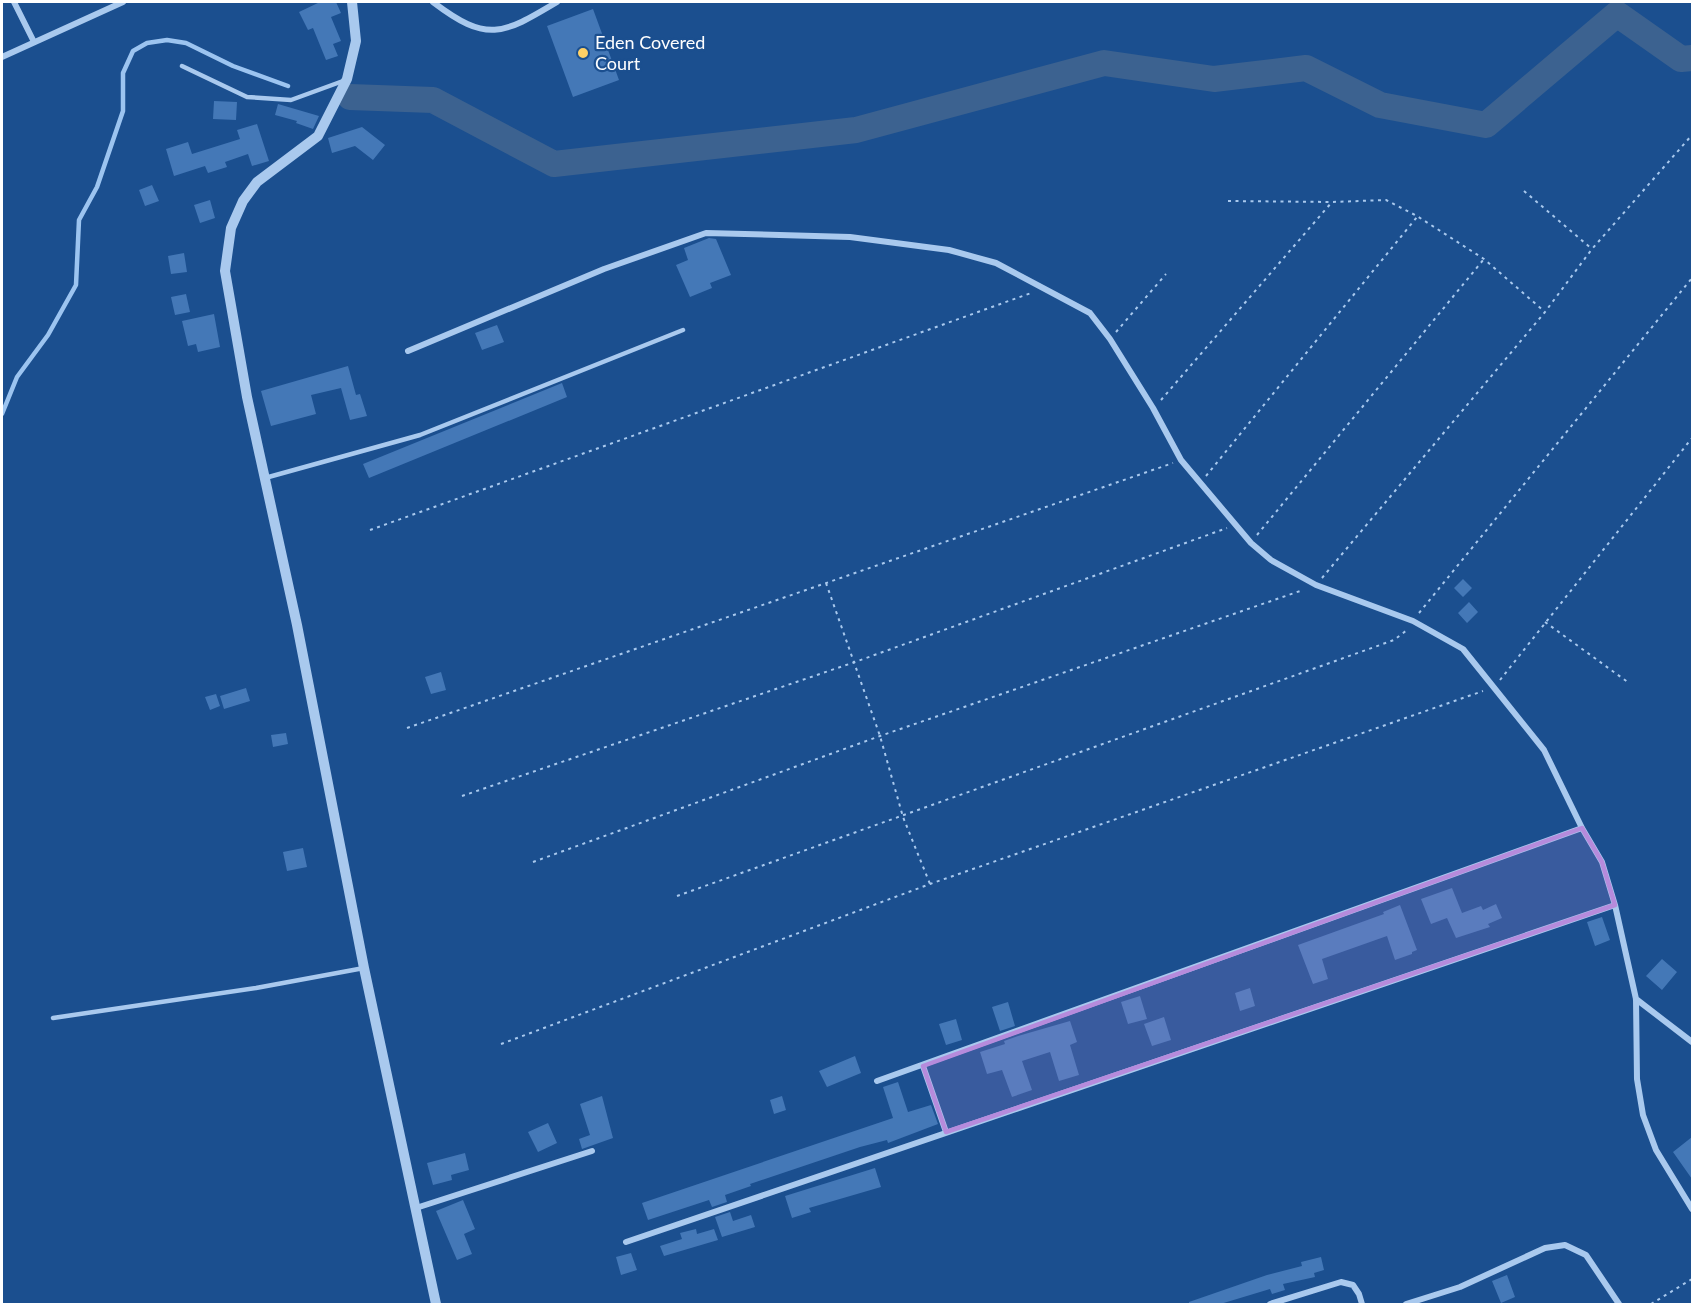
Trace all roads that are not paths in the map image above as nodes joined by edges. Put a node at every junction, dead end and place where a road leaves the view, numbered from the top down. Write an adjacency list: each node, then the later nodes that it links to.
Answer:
1 (14, 2): 6 (street)
2 (123, 2): 6 (street)
3 (353, 2): 9 (street)
4 (433, 2): 5 (street)
5 (557, 2)
6 (34, 42): 7 (street)
7 (2, 57)
8 (182, 66): 9 (lane)
9 (347, 79): 12 (street)
10 (683, 330): 12 (lane)
11 (408, 351): 13 (street)
12 (265, 478): 15 (street)
13 (1582, 828): 14 (street); 19 (street)
14 (1615, 905): 16 (street); 21 (street)
15 (364, 968): 17 (lane); 23 (street)
16 (1636, 999): 18 (street); 24 (street)
17 (53, 1018)
18 (1692, 1042)
19 (923, 1066): 20 (street); 21 (street)
20 (877, 1081)
21 (945, 1132): 25 (street)
22 (592, 1151): 23 (street)
23 (416, 1208): 27 (street)
24 (1692, 1209)
25 (626, 1242)
26 (1618, 1304): 30 (street)
27 (436, 1305)
28 (1270, 1305): 29 (street)
29 (1362, 1305)
30 (1406, 1305)

